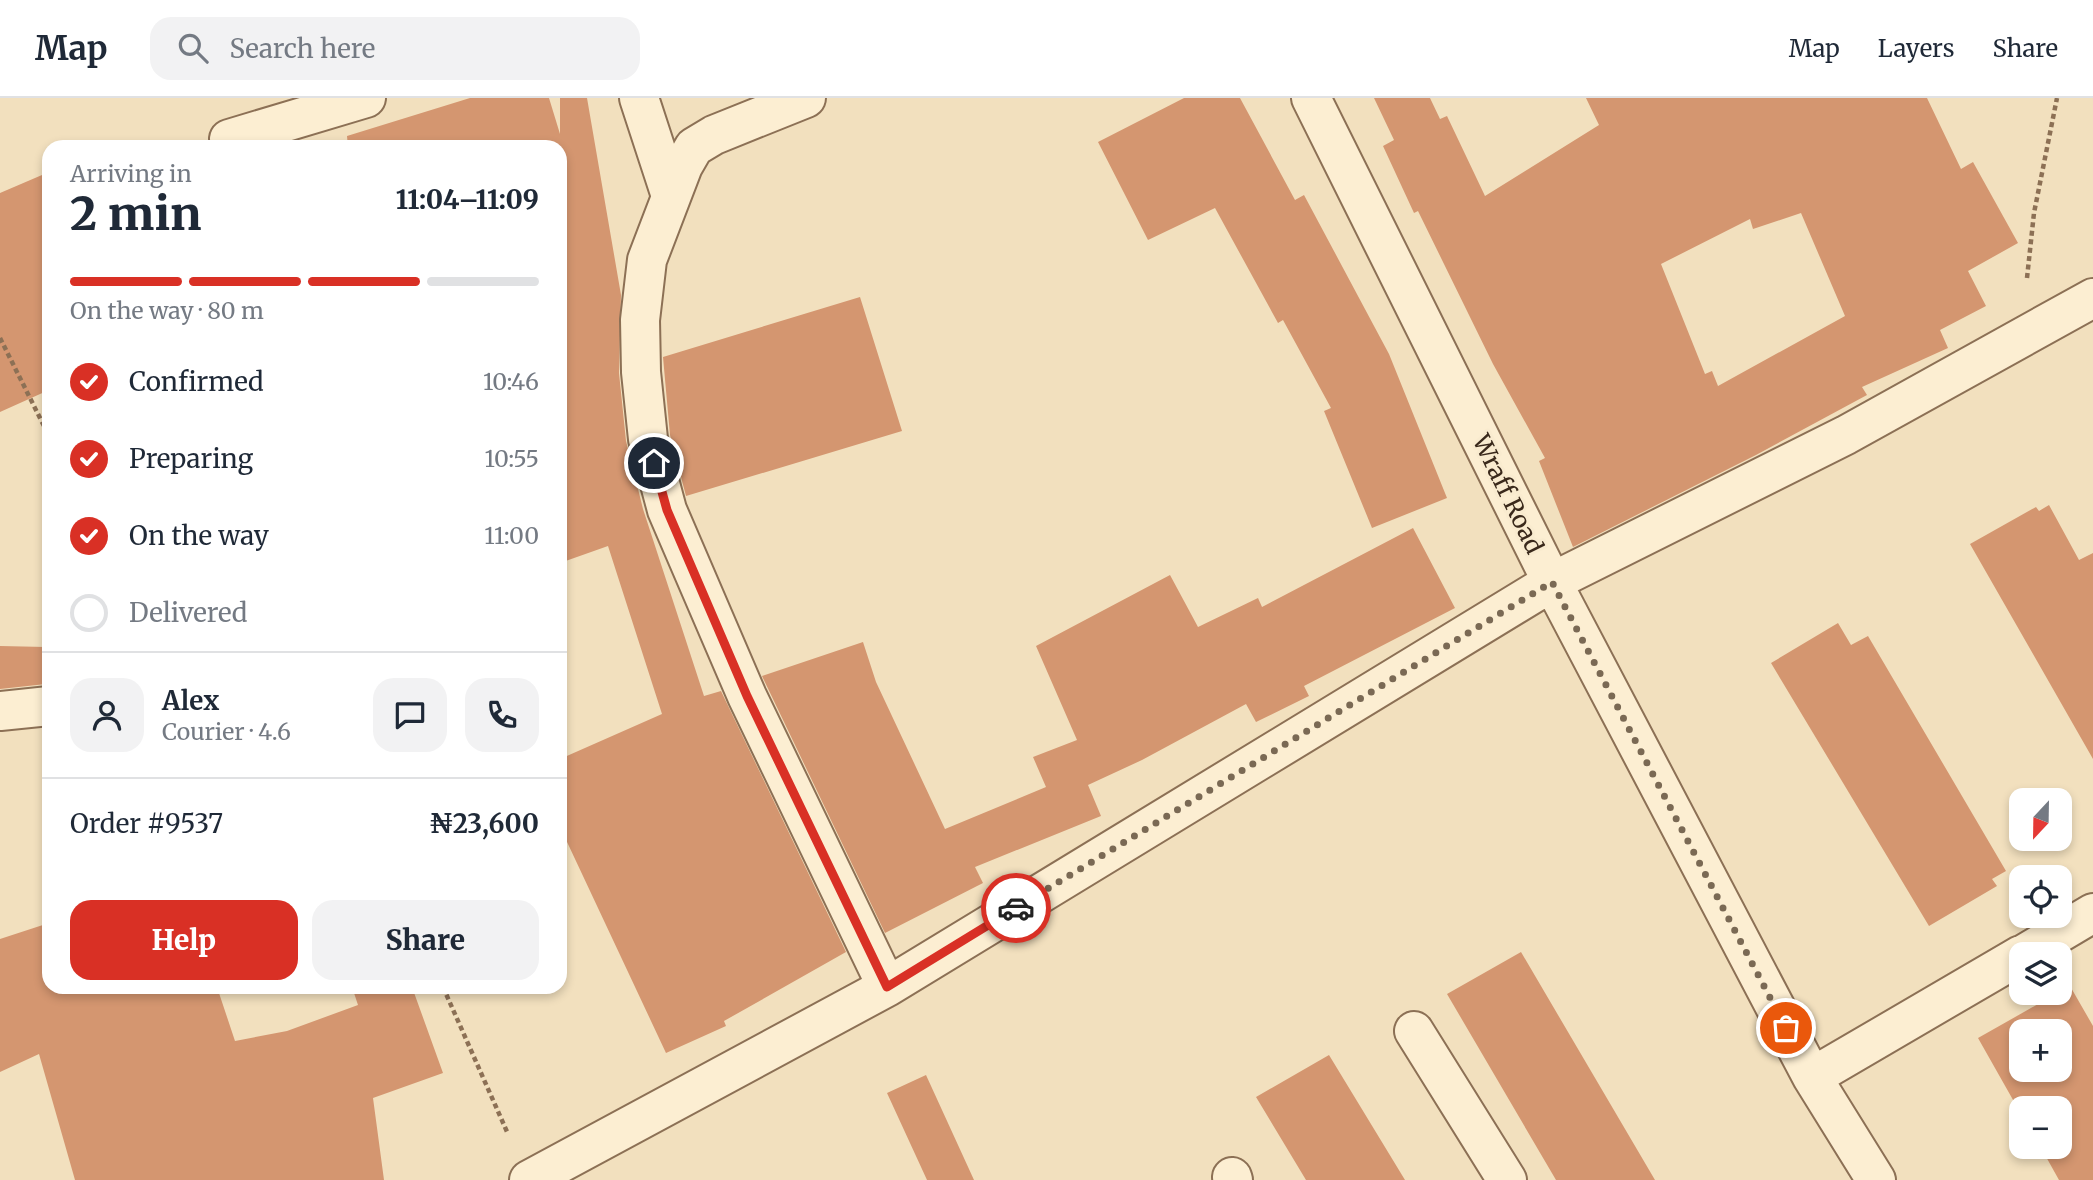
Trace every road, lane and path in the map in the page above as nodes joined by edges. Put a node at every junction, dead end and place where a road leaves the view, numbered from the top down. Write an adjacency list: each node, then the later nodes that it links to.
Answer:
1 (366, 98): 6 (street)
2 (639, 98): 7 (street)
3 (806, 98): 7 (street)
4 (1311, 98): 12 (street, Wraff Road)
5 (2057, 98): 10 (path)
6 (229, 139)
7 (671, 196): 18 (street)
8 (2093, 298): 10 (street)
9 (0, 338): 11 (path)
10 (2021, 338): 12 (street)
11 (42, 422)
12 (1552, 582): 18 (street); 21 (street, Wraff Road)
13 (42, 707): 14 (street)
14 (0, 711)
15 (2093, 914): 16 (street)
16 (2045, 942)
17 (2009, 963): 21 (street)
18 (887, 987): 23 (street)
19 (446, 994): 22 (path)
20 (1414, 1031): 24 (street)
21 (1812, 1077): 25 (street, Wraff Road)
22 (512, 1144)
23 (529, 1180)
24 (1507, 1180)
25 (1876, 1180)

